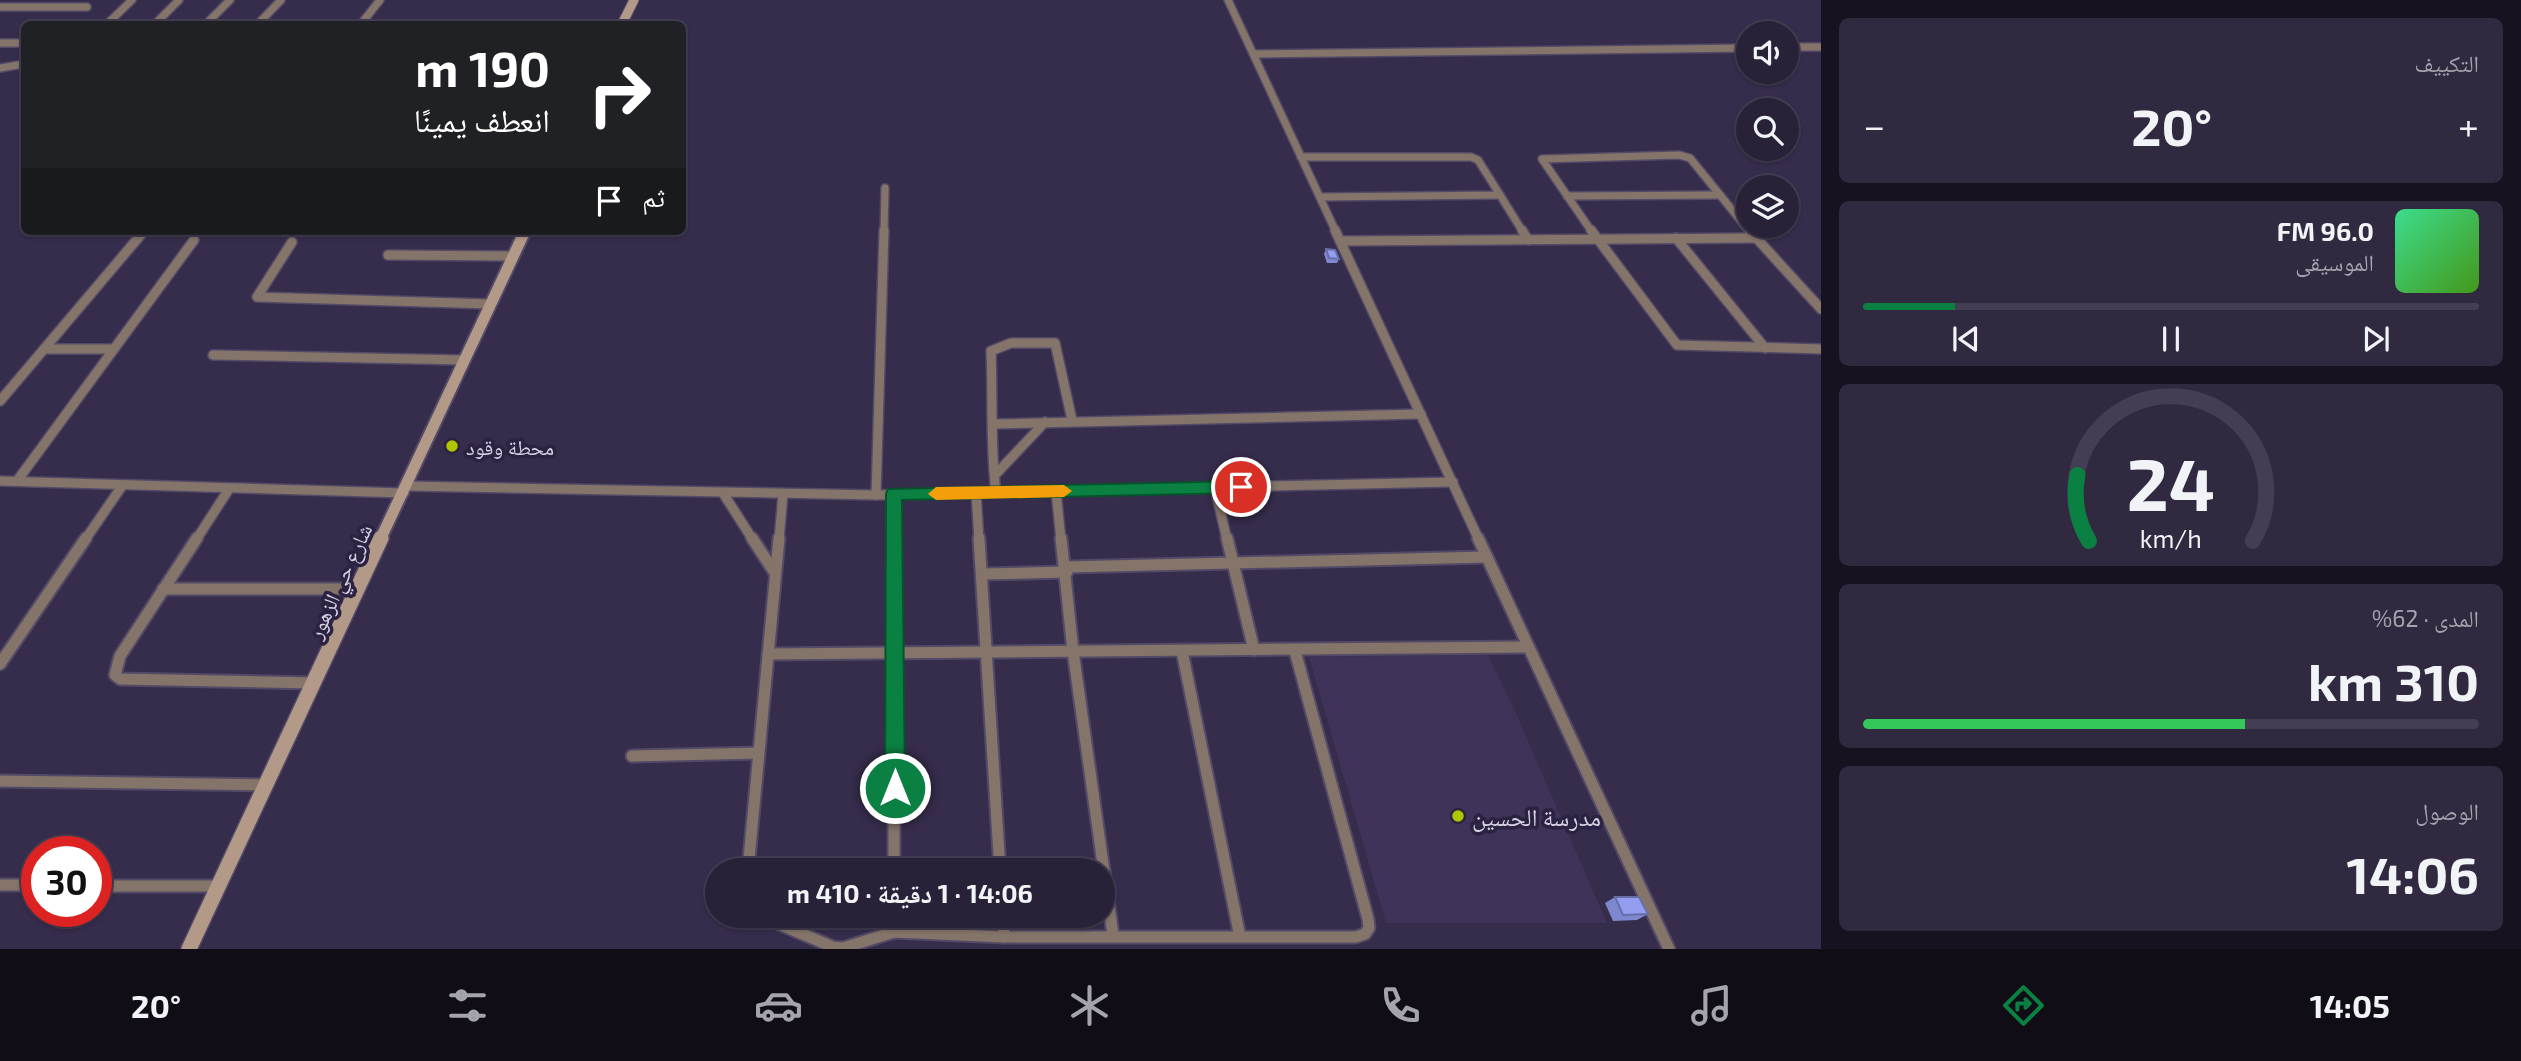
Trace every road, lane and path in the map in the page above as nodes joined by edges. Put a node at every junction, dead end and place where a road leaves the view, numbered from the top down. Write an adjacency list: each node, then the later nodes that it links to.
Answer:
1 (132, 0): 10 (street)
2 (179, 0): 11 (street)
3 (230, 0): 12 (street)
4 (281, 0): 13 (street)
5 (380, 0): 14 (street)
6 (634, 0): 15 (street)
7 (1228, 0): 21 (street)
8 (1, 3): 9 (street)
9 (87, 7)
10 (110, 21)
11 (158, 21)
12 (209, 21)
13 (261, 21)
14 (363, 21)
15 (624, 21)
16 (0, 43): 17 (street)
17 (21, 43)
18 (1799, 47): 19 (street)
19 (1821, 47)
20 (1736, 48): 21 (street)
21 (1253, 54): 24 (street)
22 (21, 64): 23 (street)
23 (0, 68)
24 (1301, 157): 26 (street); 29 (street)
25 (885, 187): 70 (street)
26 (1500, 195): 29 (street); 38 (street)
27 (1720, 195): 28 (street); 28 (street); 30 (street)
28 (1567, 196): 36 (street)
29 (1320, 197): 39 (street)
30 (1736, 215)
31 (141, 235): 46 (street)
32 (523, 235): 42 (street, شارع حي الزهور)
33 (1676, 238): 34 (street); 36 (street); 45 (street)
34 (1736, 238)
35 (1755, 238): 44 (street)
36 (1597, 239): 38 (street); 45 (street)
37 (194, 240): 47 (street)
38 (1528, 240): 39 (street)
39 (1340, 241): 52 (street)
40 (292, 242): 43 (street)
41 (388, 255): 42 (street)
42 (513, 256): 43 (street, شارع حي الزهور)
43 (491, 304): 50 (street, شارع حي الزهور)
44 (1821, 310)
45 (1765, 348): 48 (street)
46 (45, 349): 47 (street); 51 (street)
47 (114, 349): 58 (street)
48 (1821, 349)
49 (213, 355): 50 (street)
50 (465, 360): 63 (street, شارع حي الزهور)
51 (0, 401)
52 (1421, 414): 53 (street); 59 (street)
53 (1072, 420): 54 (street); 55 (street)
54 (1045, 422): 55 (street); 56 (street)
55 (994, 424): 56 (street)
56 (995, 475): 66 (street)
57 (0, 481): 58 (street)
58 (17, 481): 60 (street)
59 (1453, 482): 61 (street); 71 (street)
60 (122, 486): 62 (street); 86 (street)
61 (1215, 488): 64 (street); 72 (street)
62 (229, 489): 63 (street); 76 (street)
63 (405, 489): 65 (street); 77 (street, شارع حي الزهور)
64 (1056, 491): 66 (street); 73 (street)
65 (723, 493): 67 (street); 74 (street)
66 (996, 493): 69 (street)
67 (783, 494): 70 (street); 74 (street)
68 (894, 494): 69 (street); 70 (street); 83 (street)
69 (976, 494): 75 (street)
70 (876, 495)
71 (1486, 556): 72 (street); 78 (street)
72 (1234, 564): 73 (street); 79 (street)
73 (1066, 569): 75 (street); 81 (street)
74 (775, 573): 85 (street)
75 (982, 573): 84 (street)
76 (163, 589): 77 (street); 87 (street)
77 (358, 589): 87 (street, شارع حي الزهور)
78 (1527, 647): 80 (street); 107 (street)
79 (1254, 650): 80 (street); 82 (street)
80 (1295, 650): 105 (street)
81 (1073, 651): 82 (street); 84 (street); 103 (street)
82 (1182, 651): 105 (street)
83 (895, 653): 84 (street); 85 (street); 93 (street)
84 (986, 653): 94 (street)
85 (768, 654): 88 (street)
86 (0, 664)
87 (314, 682): 91 (street, شارع حي الزهور)
88 (758, 753): 89 (street); 92 (street)
89 (632, 756)
90 (0, 781): 91 (street)
91 (267, 785): 98 (street, شارع حي الزهور)
92 (749, 858)
93 (894, 858)
94 (999, 858)
95 (0, 885): 96 (street)
96 (21, 885)
97 (112, 886): 98 (street)
98 (219, 886): 106 (street, شارع حي الزهور)
99 (788, 928): 102 (street)
100 (894, 928): 102 (street)
101 (1004, 928): 104 (street)
102 (894, 932): 104 (street)
103 (1113, 936): 104 (street); 105 (street)
104 (1004, 937)
105 (1240, 937)
106 (190, 949)
107 (1669, 949)

